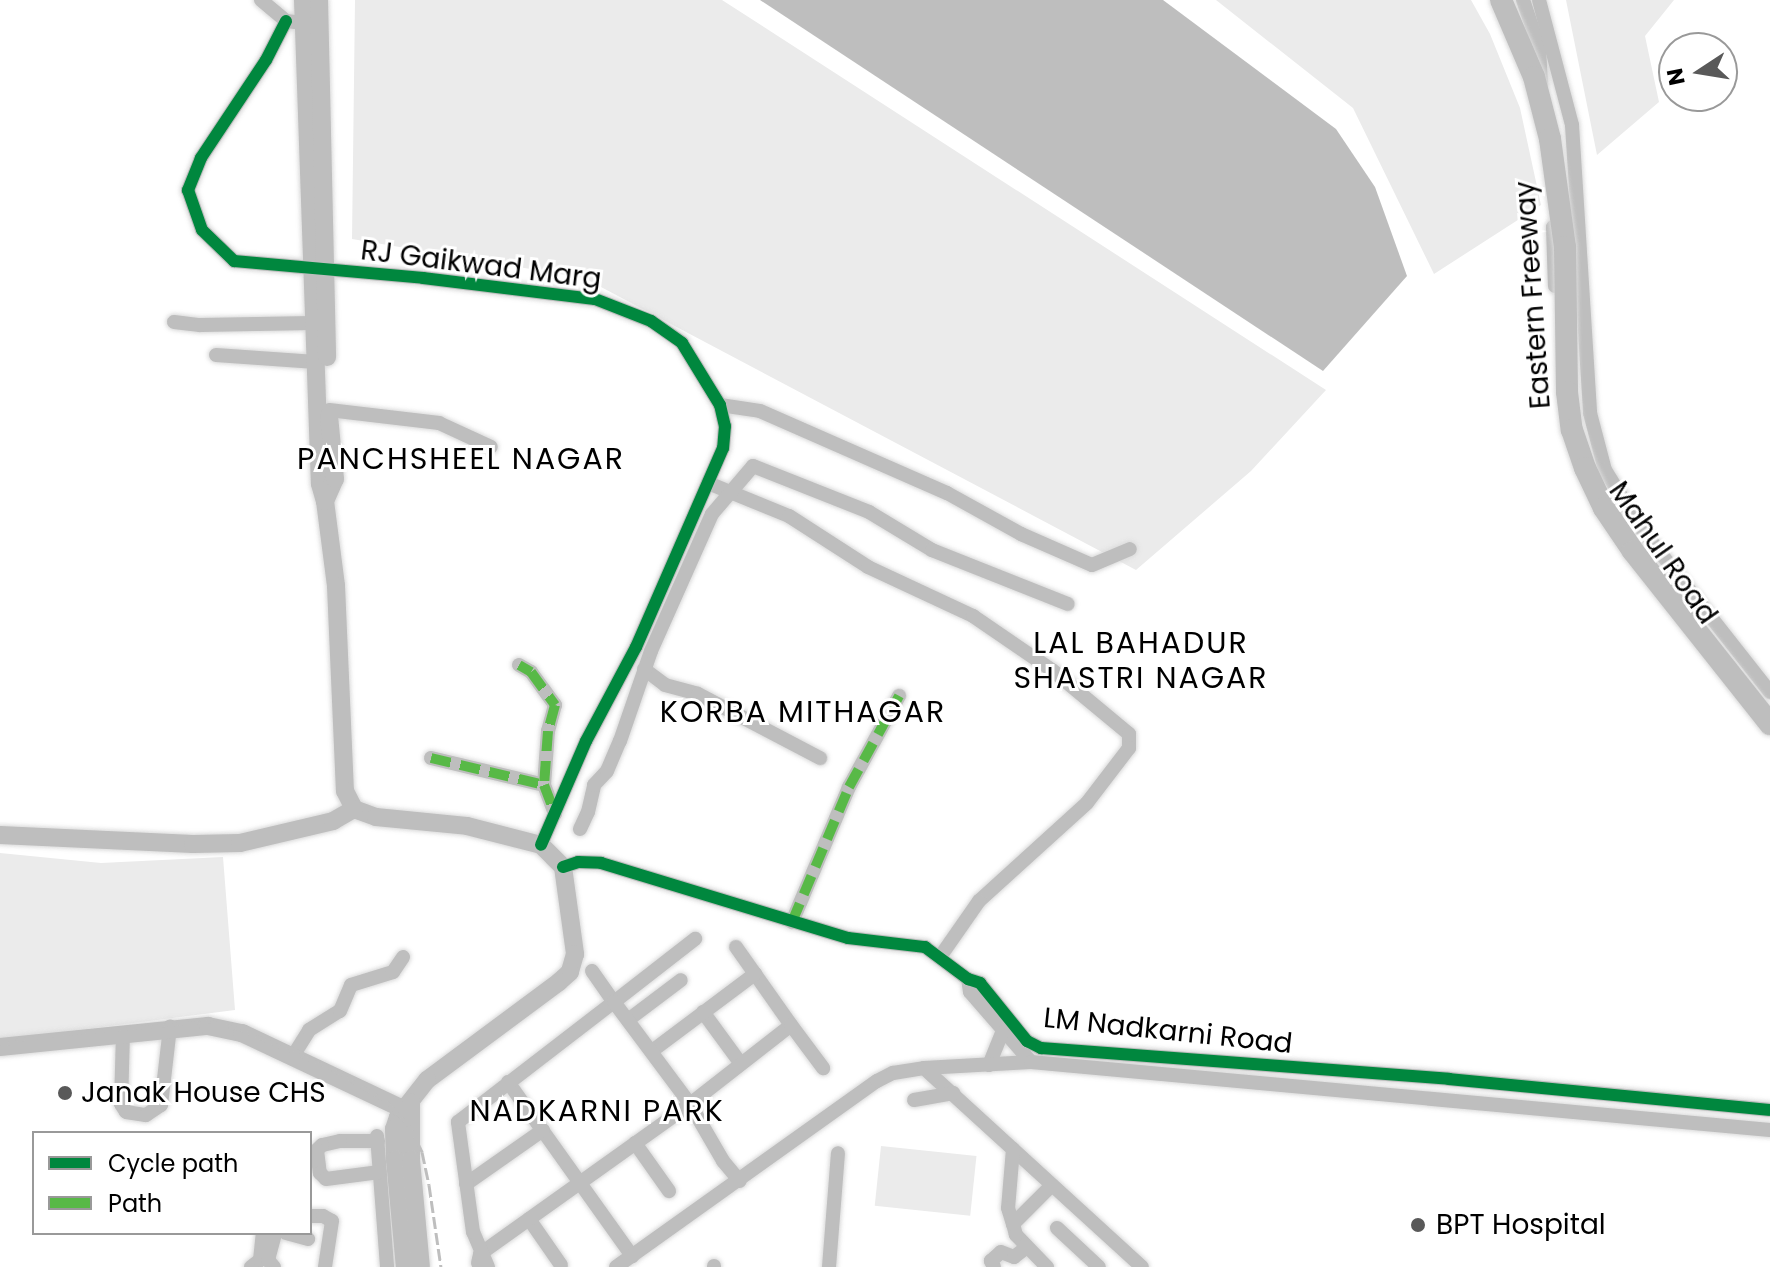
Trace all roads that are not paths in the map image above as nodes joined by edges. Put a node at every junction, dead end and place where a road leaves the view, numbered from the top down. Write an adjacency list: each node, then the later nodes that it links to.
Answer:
1 (261, 0): 8 (street)
2 (303, 0): 9 (main road)
3 (319, 0): 9 (main road)
4 (1501, 0): 33 (highway, Eastern Freeway, bridge)
5 (1515, 0): 32 (highway, Eastern Freeway)
6 (1523, 0): 10 (street, Mahul Road)
7 (1539, 0): 10 (street, Mahul Road)
8 (286, 21): 9 (street); 13 (street, RJ Gaikwad Marg)
9 (312, 24): 13 (main road)
10 (1546, 45): 11 (street, Mahul Road); 12 (street, Mahul Road)
11 (1582, 251): 12 (street); 20 (street, Mahul Road)
12 (1554, 255): 21 (street, Mahul Road)
13 (317, 271): 15 (main road); 18 (street, RJ Gaikwad Marg); 19 (main road)
14 (174, 322): 15 (street)
15 (313, 323): 17 (main road)
16 (216, 355): 17 (street)
17 (316, 362): 25 (main road)
18 (720, 405): 23 (street, RJ Gaikwad Marg); 26 (street)
19 (329, 410): 22 (street); 25 (main road)
20 (1594, 427): 21 (street); 30 (street, Mahul Road)
21 (1565, 433): 34 (street, Mahul Road)
22 (491, 447)
23 (708, 483): 24 (street); 39 (street, RJ Gaikwad Marg)
24 (734, 492): 27 (street); 29 (street); 48 (street)
25 (325, 501): 38 (main road)
26 (1130, 549)
27 (1068, 604)
28 (519, 665): 37 (street)
29 (644, 669): 36 (street); 40 (street)
30 (1770, 692)
31 (899, 696): 44 (street)
32 (1770, 703)
33 (1770, 724)
34 (1770, 736)
35 (431, 758): 37 (street)
36 (820, 758)
37 (544, 785): 39 (street)
38 (354, 809): 41 (main road); 42 (main road)
39 (555, 814): 42 (street, RJ Gaikwad Marg)
40 (580, 829)
41 (0, 835)
42 (541, 845): 43 (main road)
43 (563, 867): 44 (street, LM Nadkarni Road); 74 (main road)
44 (792, 922): 48 (street, LM Nadkarni Road)
45 (695, 939): 53 (street)
46 (736, 947): 50 (street)
47 (403, 957): 63 (street)
48 (940, 957): 51 (street, LM Nadkarni Road)
49 (592, 971): 53 (street)
50 (755, 974): 54 (street); 56 (street)
51 (968, 979): 58 (street, LM Nadkarni Road); 60 (street, LM Nadkarni Road)
52 (681, 980): 55 (street)
53 (614, 1002): 55 (street); 70 (street)
54 (703, 1012): 62 (street); 66 (street)
55 (628, 1020): 62 (street)
56 (791, 1025): 66 (street); 68 (street)
57 (170, 1027): 59 (main road); 59 (street); 63 (main road)
58 (1002, 1032): 65 (street, LM Nadkarni Road); 67 (street)
59 (123, 1033): 61 (main road)
60 (1033, 1046): 64 (street, LM Nadkarni Road); 65 (street)
61 (0, 1047)
62 (652, 1051): 73 (street)
63 (293, 1056): 74 (main road)
64 (1103, 1060): 65 (street, LM Nadkarni Road); 75 (street, LM Nadkarni Road); 77 (street, LM Nadkarni Road)
65 (1031, 1062): 67 (street)
66 (741, 1064): 73 (street)
67 (989, 1065): 69 (street)
68 (823, 1068)
69 (924, 1068): 71 (street); 85 (street)
70 (508, 1082): 76 (street); 87 (street)
71 (953, 1093): 72 (street); 81 (street)
72 (914, 1100)
73 (690, 1104): 80 (street); 85 (street)
74 (408, 1107): 78 (main road)
75 (1770, 1110)
76 (543, 1130): 86 (street); 87 (street)
77 (1770, 1130)
78 (390, 1135): 79 (street); 83 (main road); 84 (street); 84 (street)
79 (312, 1143)
80 (635, 1143): 86 (street); 89 (street)
81 (1013, 1149): 88 (street); 92 (street)
82 (838, 1153): 110 (street)
83 (403, 1160): 107 (main road); 108 (main road)
84 (380, 1172): 106 (street)
85 (740, 1181): 99 (street)
86 (580, 1182): 91 (street); 99 (street)
87 (466, 1184): 100 (street)
88 (1052, 1185): 92 (street); 101 (street)
89 (669, 1191)
90 (312, 1216): 105 (street)
91 (529, 1219): 100 (street); 102 (street)
92 (1013, 1224): 98 (street)
93 (1057, 1228): 113 (street)
94 (263, 1235): 103 (street)
95 (274, 1235): 104 (street)
96 (293, 1235): 97 (street)
97 (308, 1239)
98 (1027, 1247): 111 (street); 112 (street)
99 (632, 1256): 109 (street)
100 (482, 1263)
101 (1134, 1264)
102 (561, 1265)
103 (251, 1267)
104 (274, 1267)
105 (325, 1267)
106 (387, 1267)
107 (405, 1267)
108 (421, 1267)
109 (616, 1267)
110 (829, 1267)
111 (994, 1267)
112 (1047, 1267)
113 (1099, 1267)

